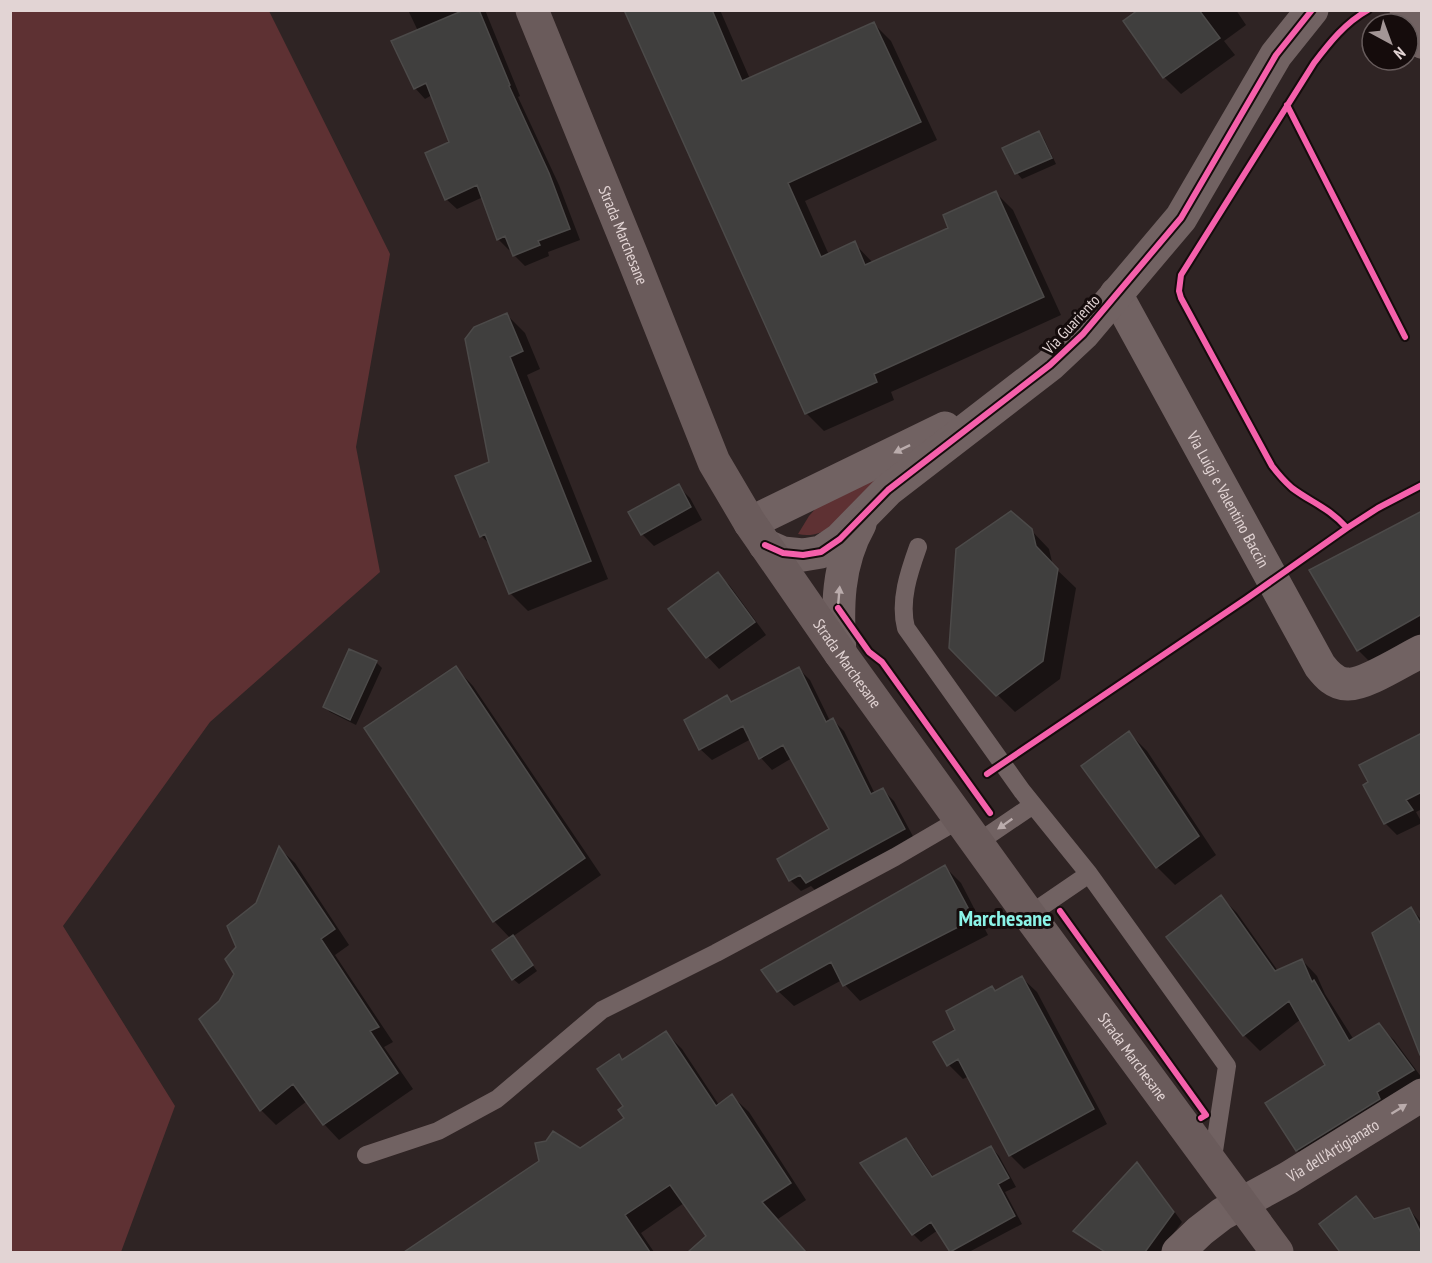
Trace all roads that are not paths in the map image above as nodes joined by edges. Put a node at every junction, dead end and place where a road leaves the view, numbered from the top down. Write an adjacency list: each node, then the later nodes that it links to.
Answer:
1 (532, 10): 8 (main road, Strada Marchesane)
2 (1312, 10): 5 (street, Via Guariento)
3 (1406, 10): 4 (street)
4 (1422, 42)
5 (1116, 294): 6 (street, Via Guariento); 10 (street, Via Luigi e Valentino Baccin)
6 (1012, 396): 7 (street, Via Guariento); 8 (street, Via Guariento, one-way to 8)
7 (867, 512): 8 (street, Via Guariento); 11 (street, Via Guariento, one-way to 7)
8 (757, 534): 11 (main road, Strada Marchesane)
9 (918, 547): 12 (lane)
10 (1422, 651)
11 (840, 653): 13 (main road, Strada Marchesane)
12 (1033, 805): 13 (lane, one-way to 13); 14 (lane)
13 (969, 831): 15 (main road, Strada Marchesane); 17 (lane)
14 (1089, 874): 15 (lane); 18 (lane)
15 (1029, 915): 18 (main road, Strada Marchesane)
16 (1422, 1095): 19 (street, Via dell'Artigianato, one-way to 16)
17 (366, 1155)
18 (1212, 1165): 19 (main road, Strada Marchesane)
19 (1241, 1203): 20 (street, Via dell'Artigianato); 21 (main road, Strada Marchesane)
20 (1178, 1252)
21 (1277, 1252)

